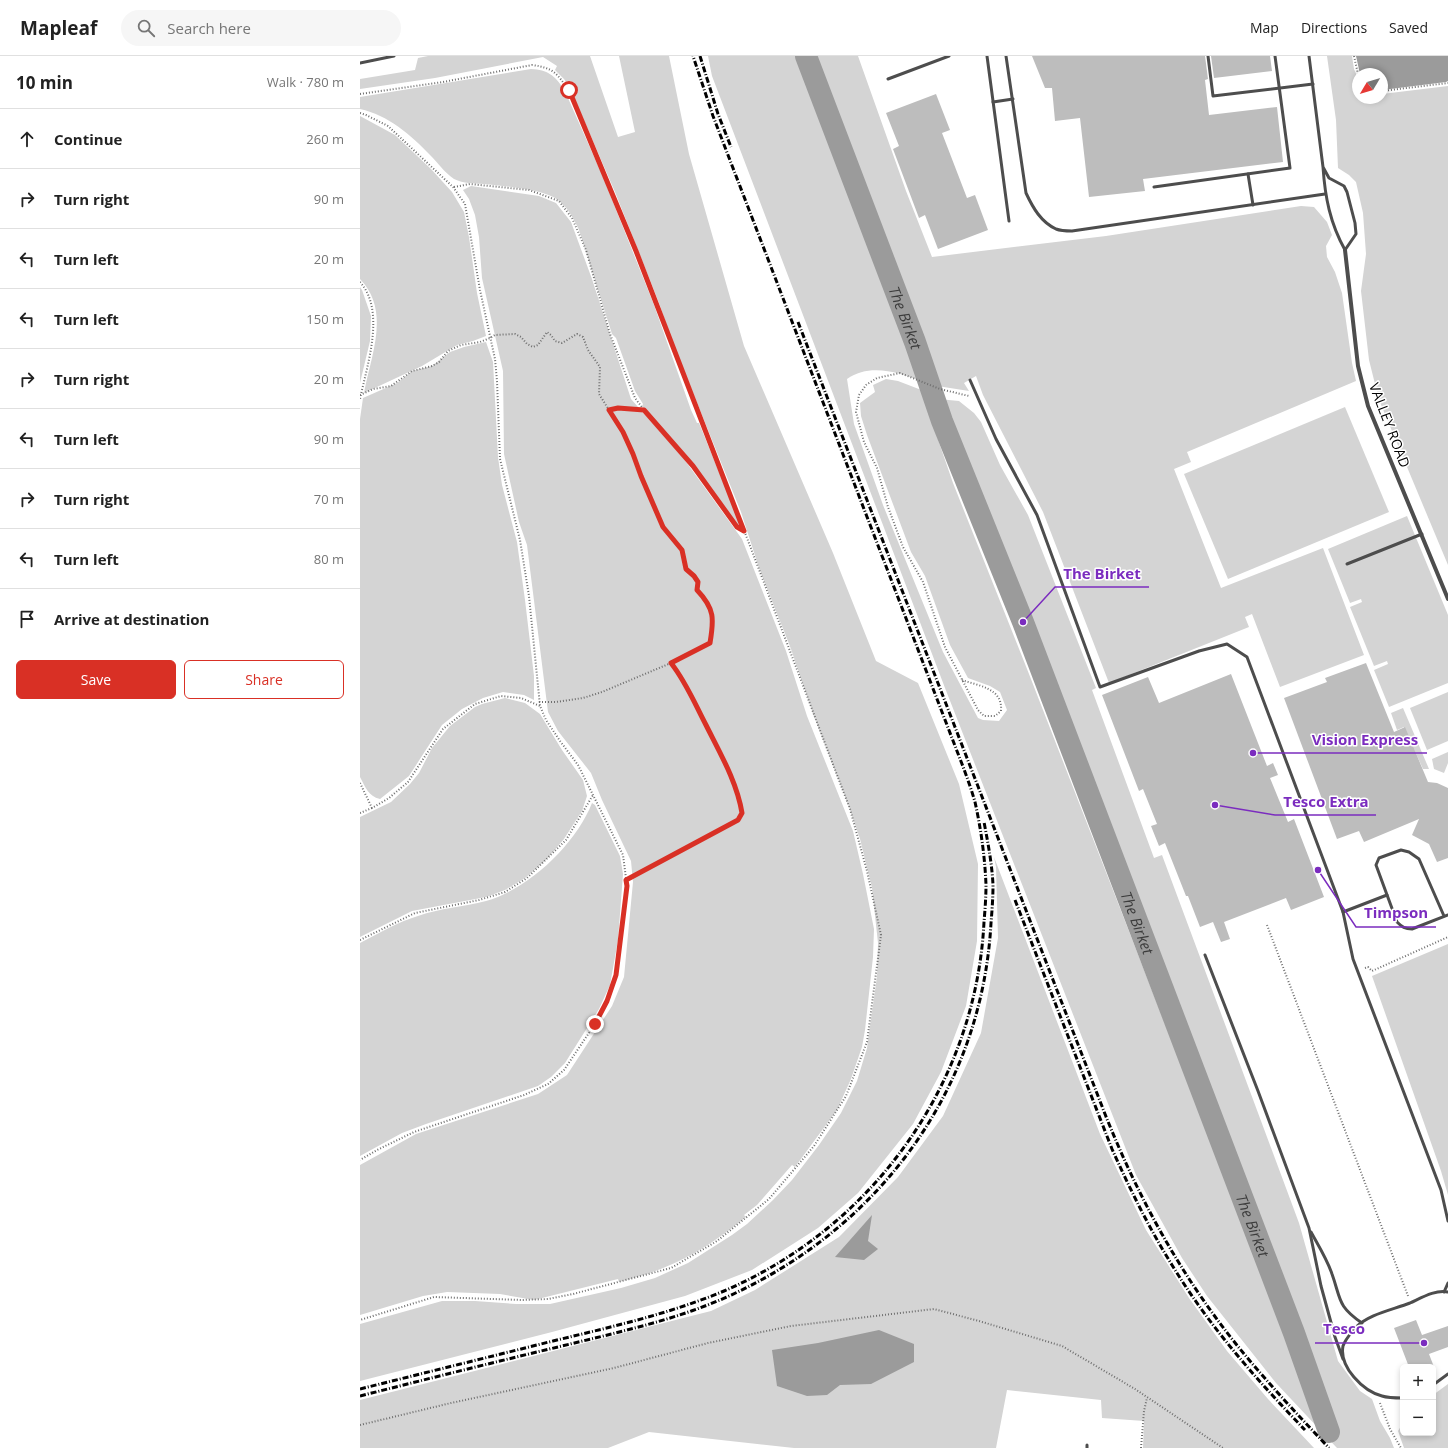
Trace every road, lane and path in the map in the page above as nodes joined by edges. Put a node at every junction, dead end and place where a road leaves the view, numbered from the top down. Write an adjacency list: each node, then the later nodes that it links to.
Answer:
1 (394, 56): 9 (lane)
2 (949, 56): 11 (lane)
3 (987, 56): 18 (lane)
4 (1006, 56): 17 (lane)
5 (1208, 56): 14 (lane)
6 (1276, 56): 14 (lane)
7 (1309, 56): 13 (lane)
8 (1354, 56): 10 (path)
9 (360, 63)
10 (1357, 68)
11 (888, 80)
12 (1448, 83): 15 (path)
13 (1313, 84): 14 (lane); 20 (lane)
14 (1280, 88): 21 (lane)
15 (1388, 90)
16 (360, 94): 36 (path)
17 (1013, 99): 18 (lane); 25 (lane)
18 (993, 102): 26 (lane)
19 (360, 113): 22 (path)
20 (1323, 167): 24 (lane); 27 (lane)
21 (1248, 174): 23 (lane); 25 (lane)
22 (453, 187): 29 (path); 35 (path)
23 (1154, 187)
24 (1325, 194): 25 (lane); 27 (lane)
25 (1253, 205)
26 (1009, 221)
27 (1345, 250): 37 (street, VALLEY ROAD)
28 (360, 282): 31 (path)
29 (490, 338): 31 (path); 34 (path); 42 (path)
30 (970, 380): 32 (lane)
31 (360, 395): 33 (path)
32 (978, 398): 41 (path); 50 (lane)
33 (360, 399)
34 (609, 410): 35 (path); 40 (path)
35 (644, 410): 36 (path)
36 (744, 531): 64 (path)
37 (1422, 534): 38 (lane); 39 (street, VALLEY ROAD)
38 (1347, 564)
39 (1448, 598)
40 (671, 663): 42 (path); 48 (path)
41 (962, 680): 41 (path)
42 (540, 702): 43 (path)
43 (540, 706): 45 (path); 46 (path)
44 (360, 783): 46 (path)
45 (593, 795): 48 (path); 55 (path)
46 (372, 808): 47 (path)
47 (360, 813)
48 (626, 880): 58 (path)
49 (1387, 895): 50 (lane); 52 (lane); 52 (lane)
50 (1343, 912): 57 (lane)
51 (1448, 915): 52 (lane)
52 (1444, 916)
53 (1267, 925): 63 (path)
54 (1448, 936): 57 (path)
55 (360, 940)
56 (1205, 955): 60 (lane)
57 (1358, 970): 59 (lane)
58 (360, 1160)
59 (1448, 1221)
60 (1309, 1228): 65 (lane); 66 (lane)
61 (1448, 1283): 62 (lane)
62 (1446, 1292): 63 (lane)
63 (1411, 1302): 65 (lane)
64 (360, 1320)
65 (1362, 1323): 66 (lane)
66 (1343, 1359): 69 (lane)
67 (1448, 1374): 68 (lane)
68 (1436, 1383)
69 (1377, 1394): 71 (lane); 75 (path)
70 (1148, 1398): 72 (path); 73 (path); 74 (path)
71 (1400, 1398)
72 (360, 1425)
73 (1141, 1448)
74 (1223, 1448)
75 (1401, 1448)

